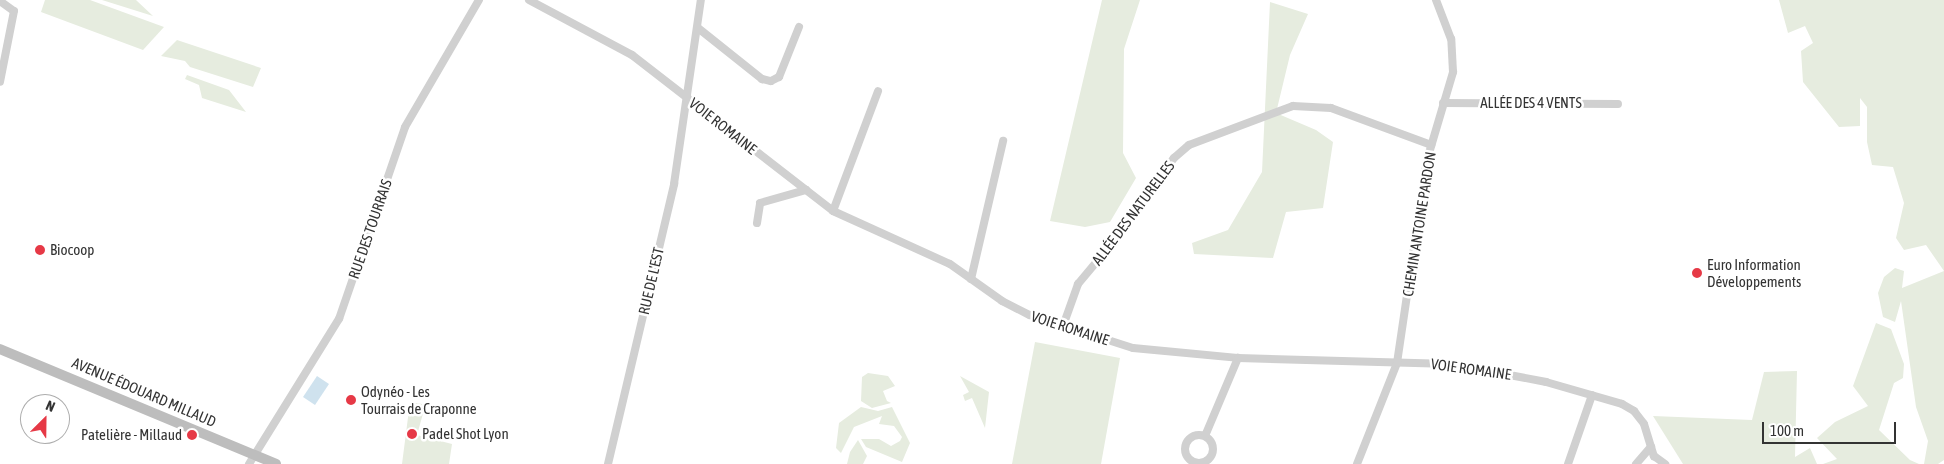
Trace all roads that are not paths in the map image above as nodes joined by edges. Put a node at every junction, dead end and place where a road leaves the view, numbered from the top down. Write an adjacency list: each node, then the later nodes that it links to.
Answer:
1 (479, 0): 26 (street, RUE DES TOURRAIS)
2 (529, 0): 10 (street, VOIE ROMAINE)
3 (701, 0): 7 (street, RUE DE L'EST)
4 (1436, 0): 11 (street, CHEMIN ANTOINE PARDON)
5 (0, 1): 8 (street)
6 (799, 27): 7 (street)
7 (698, 28): 10 (street, RUE DE L'EST)
8 (0, 82)
9 (878, 91): 16 (street)
10 (685, 97): 15 (street, VOIE ROMAINE); 28 (street, RUE DE L'EST)
11 (1444, 103): 12 (street, ALLÉE DES 4 VENTS); 14 (street, CHEMIN ANTOINE PARDON)
12 (1618, 104)
13 (1003, 141): 18 (street)
14 (1431, 145): 19 (street, ALLÉE DES NATURELLES); 22 (street, CHEMIN ANTOINE PARDON)
15 (806, 190): 16 (street, VOIE ROMAINE); 17 (street)
16 (833, 211): 18 (street, VOIE ROMAINE)
17 (757, 223)
18 (971, 279): 19 (street, VOIE ROMAINE)
19 (1063, 326): 21 (street, VOIE ROMAINE)
20 (0, 349): 26 (main road, AVENUE ÉDOUARD MILLAUD)
21 (1238, 358): 22 (street, VOIE ROMAINE); 24 (street)
22 (1397, 363): 23 (street, VOIE ROMAINE); 29 (street, CHEMIN ANTOINE PARDON)
23 (1592, 395): 25 (street, VOIE ROMAINE); 30 (street)
24 (1205, 436)
25 (1651, 447): 31 (street); 32 (street, VOIE ROMAINE)
26 (252, 459): 27 (main road, AVENUE ÉDOUARD MILLAUD)
27 (276, 464)
28 (608, 464)
29 (1357, 464)
30 (1568, 464)
31 (1636, 464)
32 (1665, 464)

